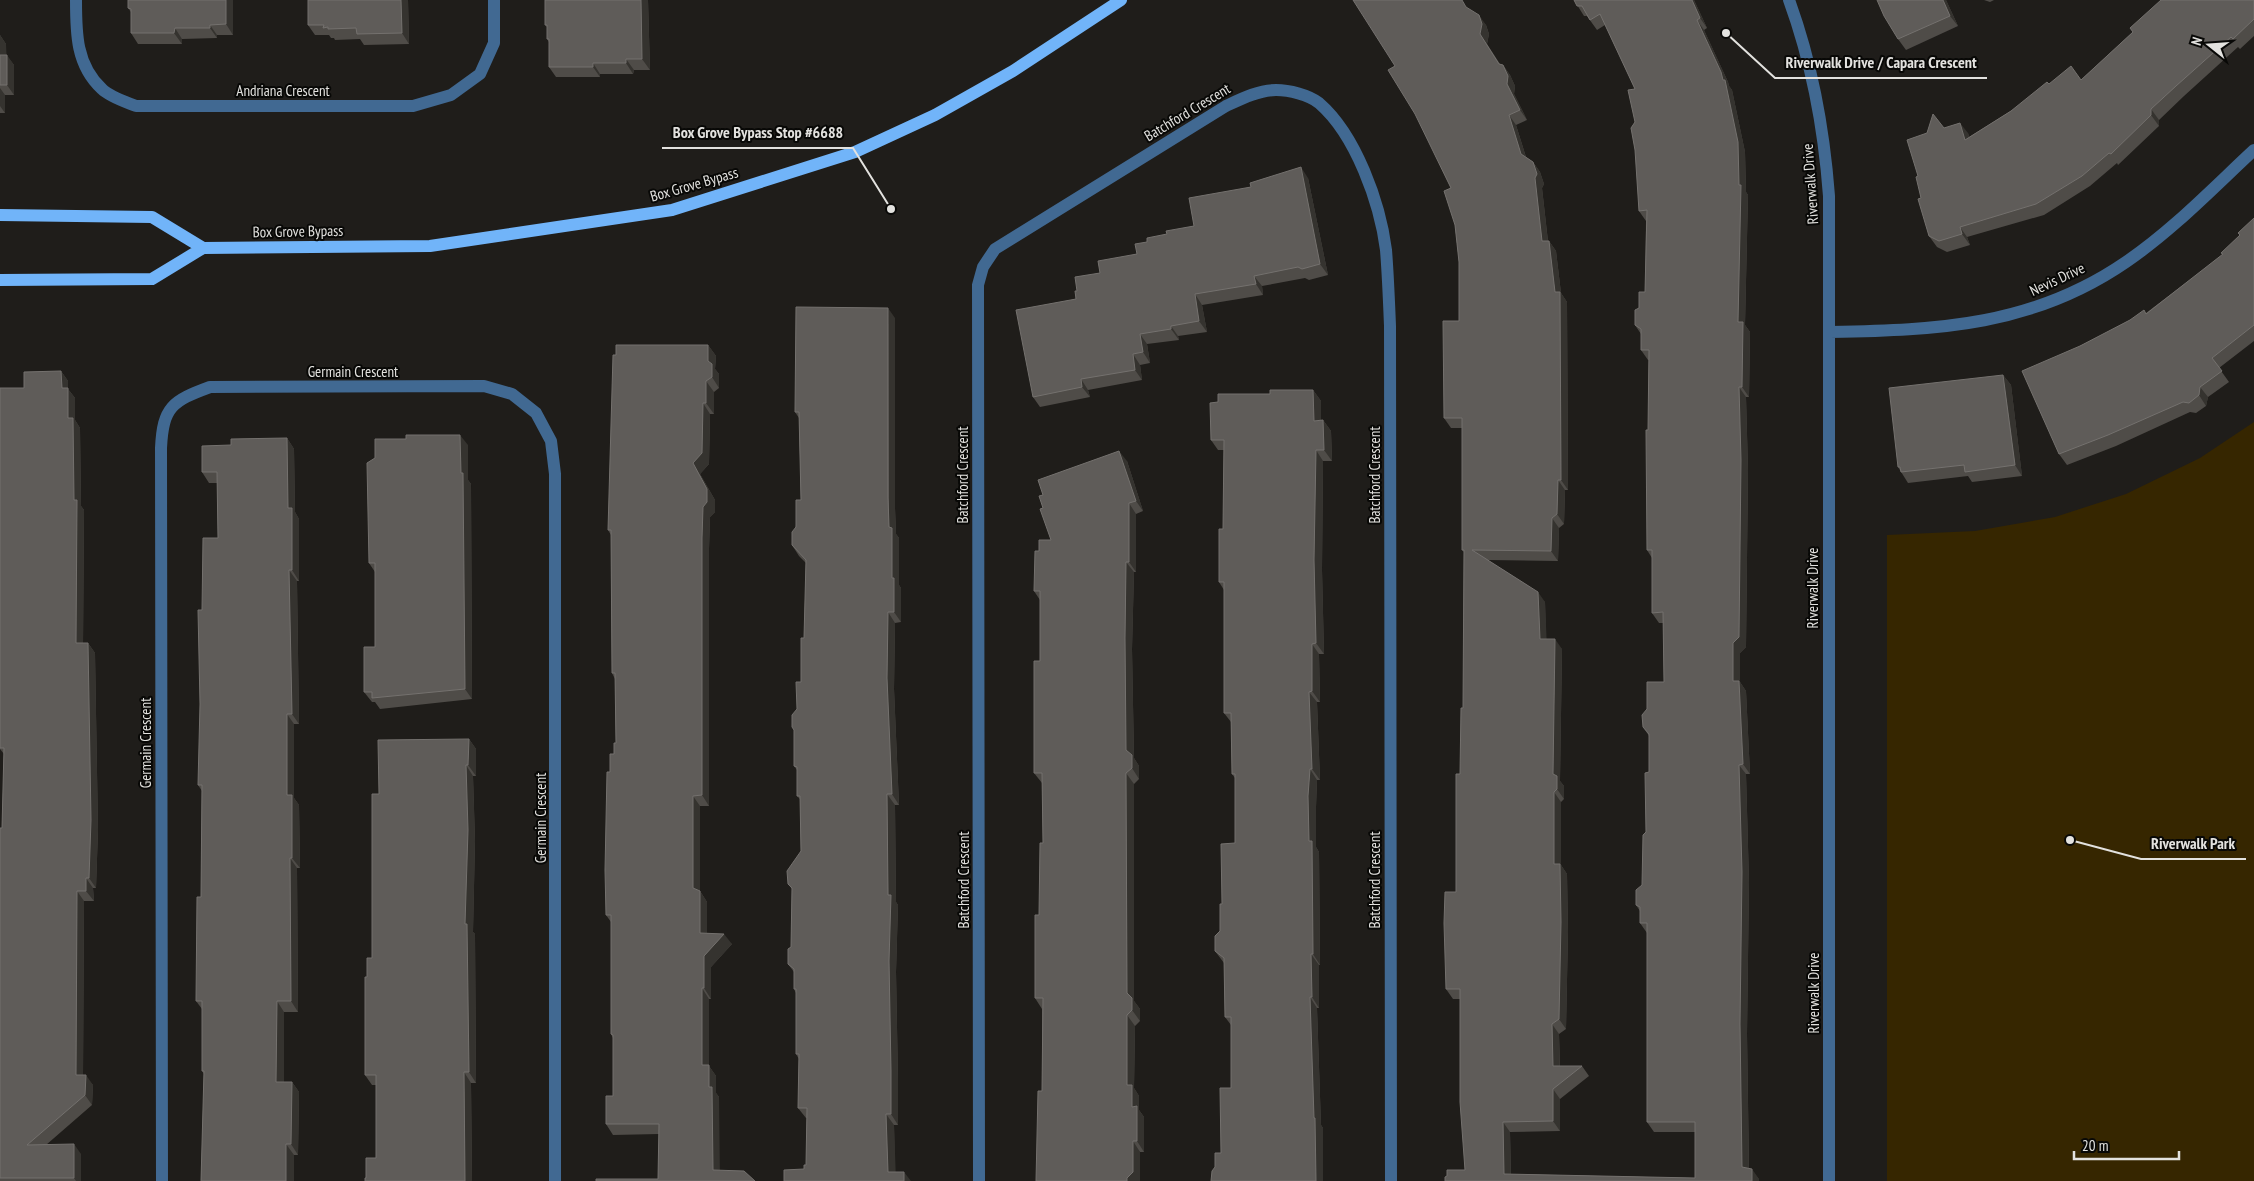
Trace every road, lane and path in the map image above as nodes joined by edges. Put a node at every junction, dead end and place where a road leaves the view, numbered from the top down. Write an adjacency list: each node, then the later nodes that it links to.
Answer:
1 (76, 0): 2 (street, Andriana Crescent)
2 (494, 0)
3 (1121, 0): 7 (main road, Box Grove Bypass)
4 (1789, 0): 9 (street, Riverwalk Drive)
5 (2254, 150): 9 (street, Nevis Drive)
6 (0, 215): 7 (main road)
7 (203, 248): 8 (main road)
8 (0, 280)
9 (1830, 332): 14 (street, Riverwalk Drive)
10 (162, 1181): 11 (street, Germain Crescent)
11 (556, 1181)
12 (979, 1181): 13 (street, Batchford Crescent)
13 (1390, 1181)
14 (1829, 1181)

